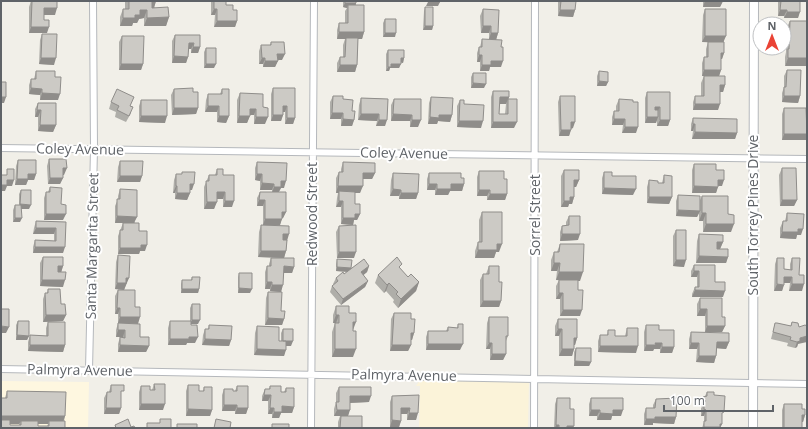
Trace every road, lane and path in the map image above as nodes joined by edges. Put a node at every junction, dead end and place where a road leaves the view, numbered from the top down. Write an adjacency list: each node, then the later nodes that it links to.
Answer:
1 (93, 1): 6 (street, Santa Margarita Street)
2 (314, 1): 7 (street, Redwood Street)
3 (535, 1): 8 (street, Sorrel Street)
4 (754, 1): 9 (street, South Torrey Pines Drive)
5 (1, 148): 6 (street, Coley Avenue)
6 (94, 149): 7 (street, Coley Avenue); 12 (street, Santa Margarita Street)
7 (313, 152): 8 (street, Coley Avenue); 13 (street, Redwood Street)
8 (535, 155): 9 (street, Coley Avenue); 14 (street, Sorrel Street)
9 (753, 158): 10 (street, Coley Avenue); 15 (street, South Torrey Pines Drive)
10 (807, 159)
11 (1, 369): 12 (street, Palmyra Avenue)
12 (89, 370): 13 (street, Palmyra Avenue)
13 (312, 374): 14 (street, Palmyra Avenue); 17 (street, Redwood Street)
14 (534, 378): 15 (street, Palmyra Avenue); 18 (street, Sorrel Street)
15 (753, 383): 16 (street, Palmyra Avenue); 19 (street, South Torrey Pines Drive)
16 (807, 384)
17 (311, 428)
18 (534, 428)
19 (753, 428)

